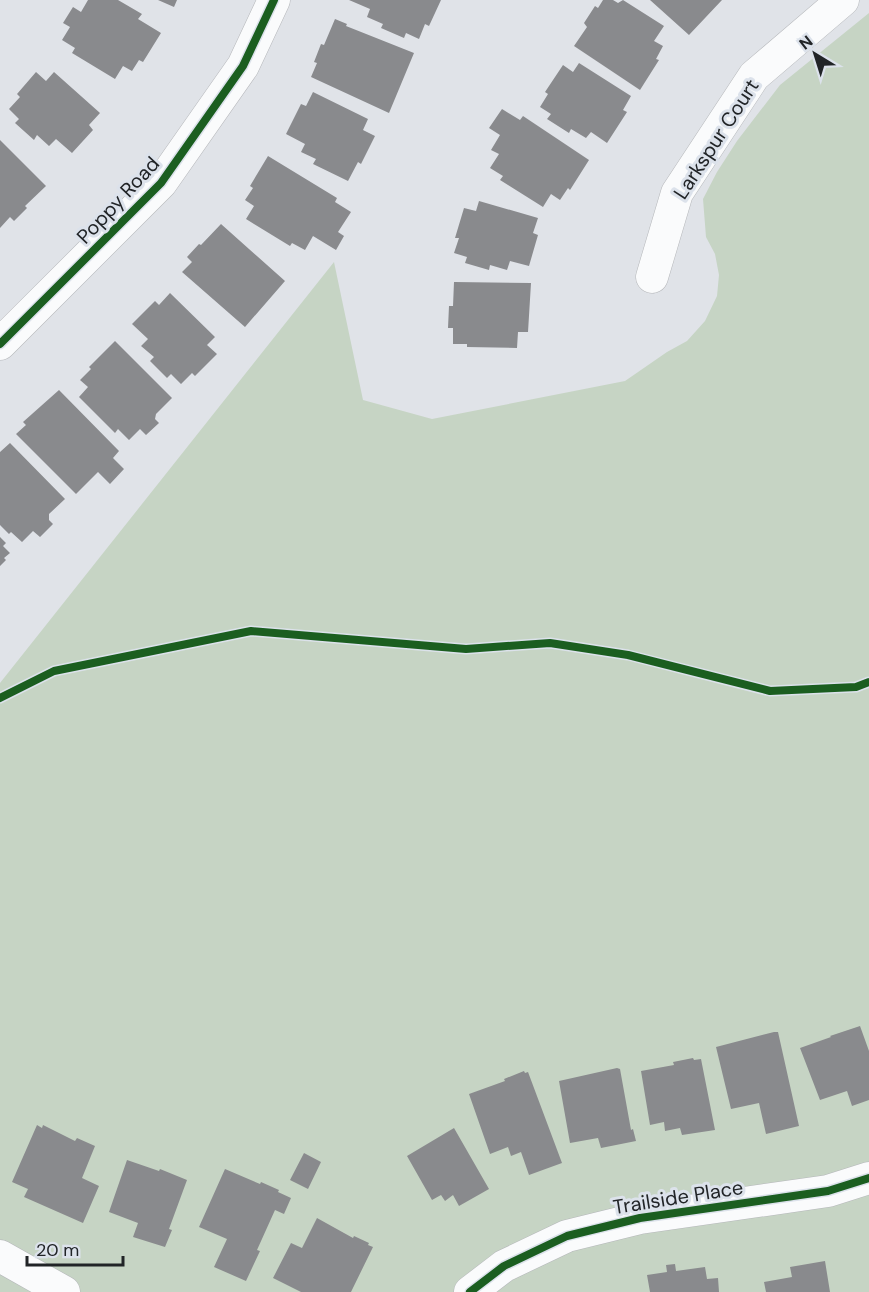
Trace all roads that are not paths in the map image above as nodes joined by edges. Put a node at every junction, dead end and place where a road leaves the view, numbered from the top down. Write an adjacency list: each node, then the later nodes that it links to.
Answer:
1 (273, 0): 4 (street, Poppy Road)
2 (843, 0): 3 (street, Larkspur Court)
3 (652, 277)
4 (0, 344)
5 (869, 1178): 8 (street, Trailside Place)
6 (0, 1256): 7 (street)
7 (64, 1292)
8 (470, 1292)

